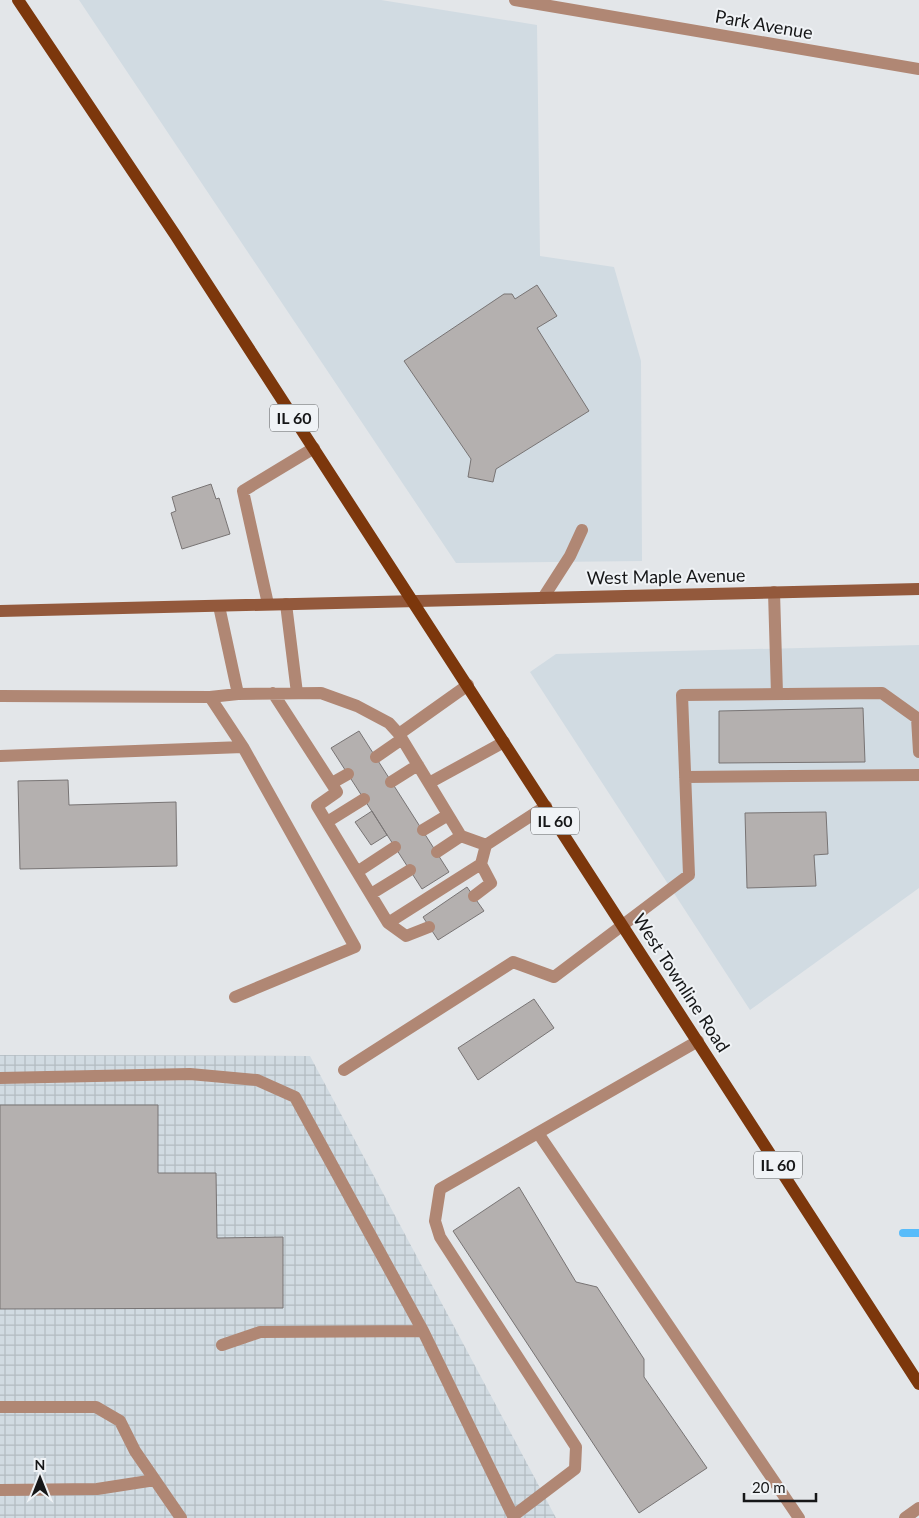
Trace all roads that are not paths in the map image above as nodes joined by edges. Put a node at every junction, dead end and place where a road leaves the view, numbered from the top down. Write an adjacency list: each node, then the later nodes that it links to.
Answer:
1 (18, 0): 5 (main road, IL 60)
2 (514, 0): 3 (street, Park Avenue)
3 (555, 4): 4 (street, Park Avenue)
4 (919, 69)
5 (314, 448): 10 (main road, IL 60); 11 (street)
6 (582, 530): 9 (street)
7 (919, 589): 8 (main road, West Maple Avenue)
8 (774, 592): 9 (main road, West Maple Avenue); 19 (street)
9 (543, 598): 10 (main road, West Maple Avenue)
10 (413, 601): 12 (main road, West Maple Avenue); 15 (main road, West Townline Road / IL 60)
11 (268, 604): 12 (main road, West Maple Avenue); 13 (main road, West Maple Avenue)
12 (286, 604): 17 (street)
13 (218, 606): 14 (main road, West Maple Avenue); 18 (street)
14 (0, 612)
15 (468, 685): 22 (street); 23 (main road, West Townline Road / IL 60)
16 (273, 693): 17 (street); 18 (street); 33 (street)
17 (297, 693): 22 (street)
18 (238, 694): 21 (street)
19 (777, 694): 25 (street); 31 (street)
20 (0, 696): 21 (street)
21 (210, 696): 24 (street)
22 (401, 736): 27 (street); 28 (street)
23 (504, 742): 34 (street); 36 (main road, West Townline Road / IL 60)
24 (243, 747): 26 (street); 52 (street)
25 (919, 752)
26 (0, 756)
27 (376, 757)
28 (418, 765): 32 (street); 34 (street)
29 (348, 774): 33 (street)
30 (919, 775): 31 (street)
31 (685, 777): 50 (street)
32 (392, 782)
33 (332, 783): 38 (street)
34 (428, 783): 37 (street)
35 (364, 800): 38 (street)
36 (546, 806): 41 (street); 50 (main road, West Townline Road / IL 60)
37 (448, 815): 39 (street); 40 (street)
38 (327, 822): 46 (street)
39 (423, 830)
40 (460, 836): 41 (street); 43 (street)
41 (486, 845): 44 (street)
42 (395, 847): 46 (street)
43 (437, 852)
44 (481, 864): 48 (street); 49 (street)
45 (410, 870): 47 (street)
46 (357, 872): 47 (street)
47 (371, 894): 49 (street)
48 (474, 896)
49 (388, 923): 51 (street)
50 (623, 925): 53 (main road, West Townline Road / IL 60); 54 (street)
51 (429, 927)
52 (235, 997)
53 (698, 1041): 56 (street); 59 (main road, West Townline Road / IL 60)
54 (344, 1070)
55 (0, 1078): 57 (street)
56 (538, 1133): 64 (street); 66 (street)
57 (422, 1331): 58 (street); 64 (street)
58 (222, 1345)
59 (919, 1384)
60 (0, 1407): 61 (street)
61 (155, 1480): 62 (street); 65 (street)
62 (0, 1490)
63 (919, 1508): 67 (street)
64 (513, 1517)
65 (181, 1518)
66 (799, 1518)
67 (905, 1518)

